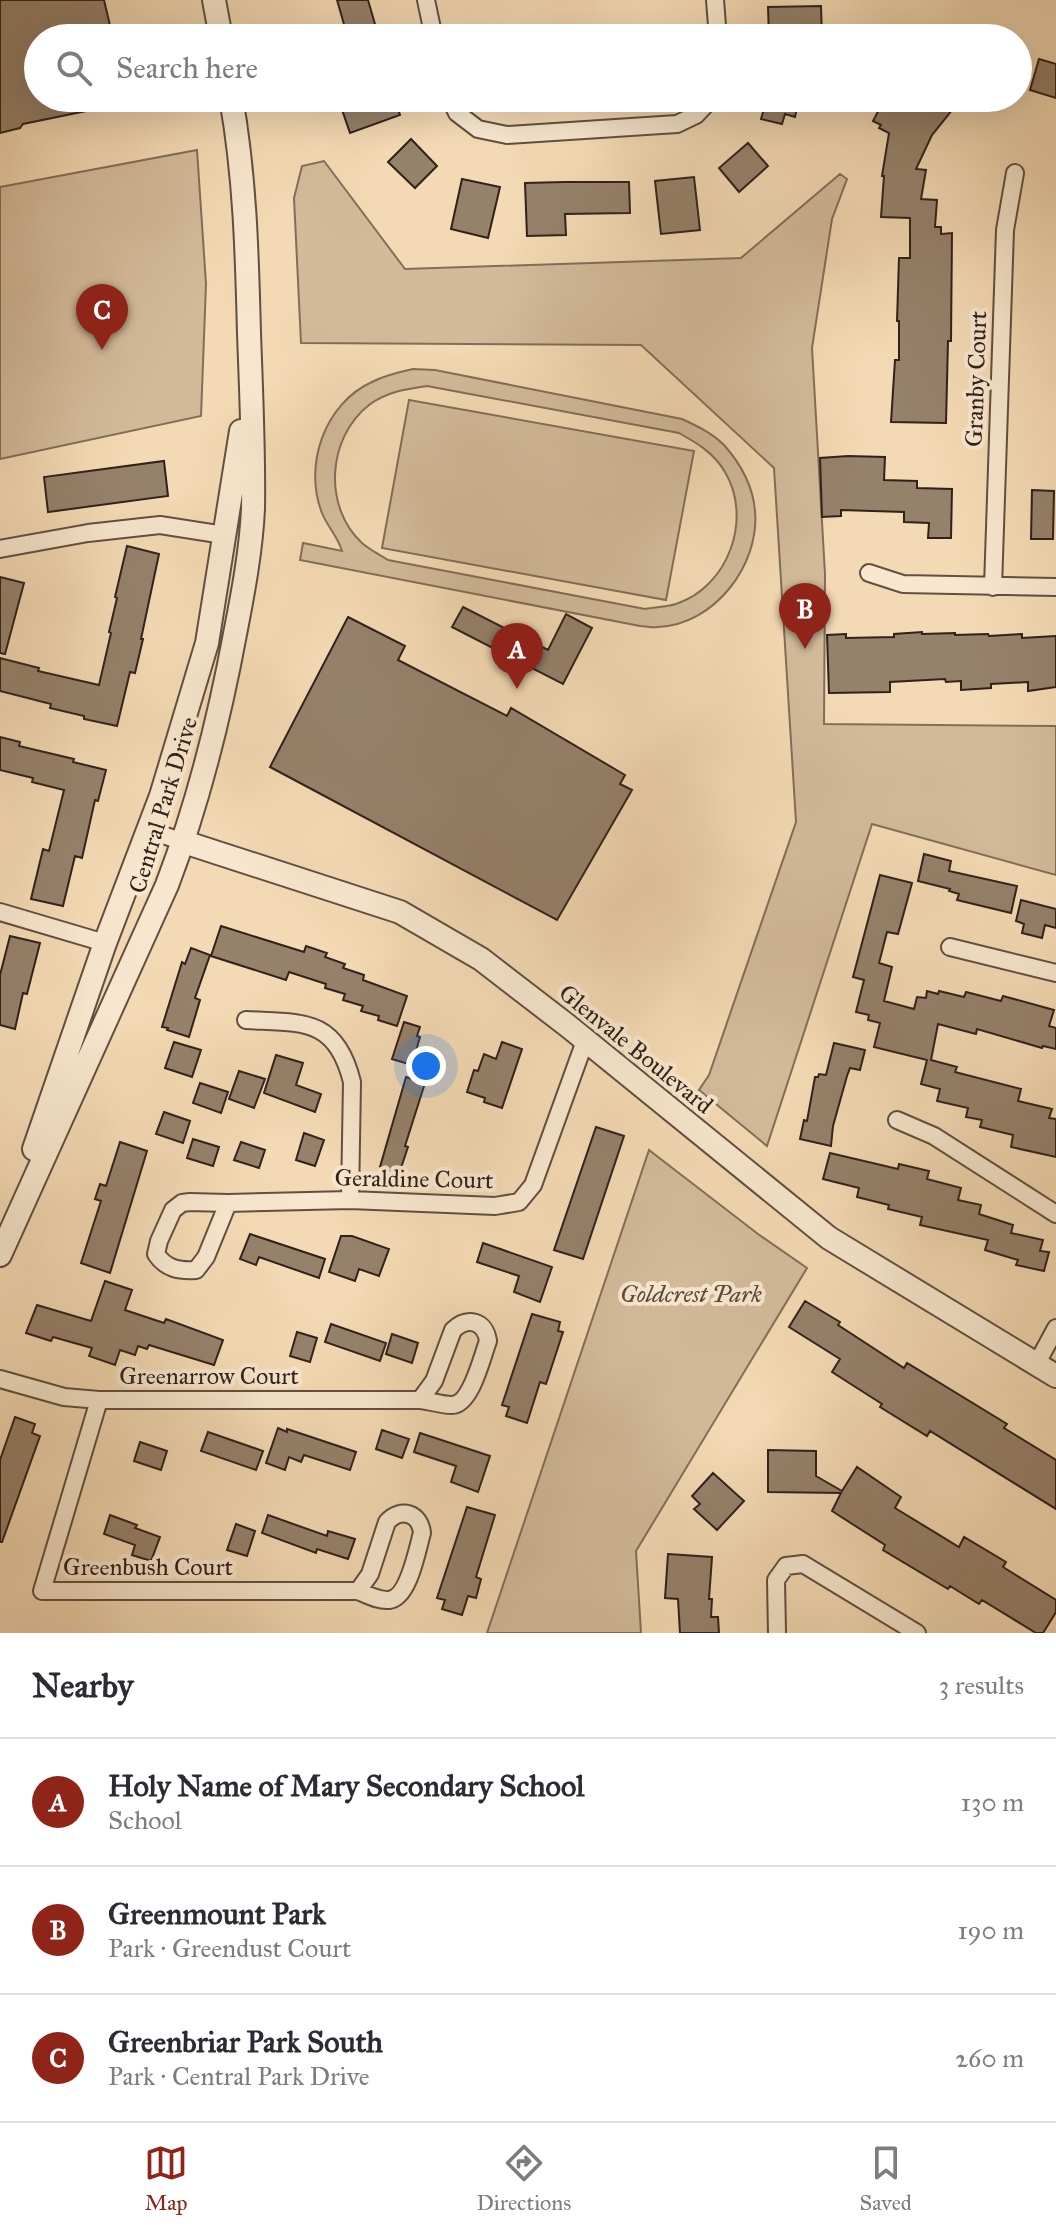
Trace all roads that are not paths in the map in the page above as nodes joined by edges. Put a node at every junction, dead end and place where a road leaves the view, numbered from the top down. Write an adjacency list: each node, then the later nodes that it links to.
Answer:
1 (214, 0): 4 (street)
2 (426, 0): 5 (street)
3 (715, 0): 6 (street)
4 (218, 24)
5 (431, 24)
6 (717, 24)
7 (234, 112): 11 (street, Central Park Drive)
8 (457, 112): 9 (street)
9 (699, 112)
10 (1015, 173): 15 (street, Granby Court)
11 (251, 371): 12 (street, Central Park Drive); 18 (street, Central Park Drive)
12 (224, 535): 13 (street); 17 (street, Central Park Drive)
13 (0, 549)
14 (869, 573): 15 (street)
15 (993, 587): 16 (street)
16 (1056, 587)
17 (148, 830): 18 (street, Glenvale Boulevard); 20 (street, Central Park Drive)
18 (184, 842): 24 (street, Glenvale Boulevard); 29 (street, Central Park Drive)
19 (0, 912): 20 (street)
20 (105, 943): 29 (street, Central Park Drive)
21 (950, 947): 22 (street)
22 (1056, 973)
23 (246, 1020): 26 (street)
24 (585, 1041): 26 (street, Geraldine Court); 32 (street, Glenvale Boulevard)
25 (897, 1120): 28 (street)
26 (350, 1200): 27 (street, Geraldine Court)
27 (228, 1203): 27 (street, Geraldine Court)
28 (1056, 1214)
29 (11, 1227): 30 (street, Central Park Drive)
30 (0, 1255)
31 (1056, 1328): 32 (street)
32 (1046, 1371)
33 (0, 1379): 34 (street, Greenarrow Court)
34 (99, 1400): 35 (street, Greenarrow Court); 36 (street, Greenbush Court)
35 (420, 1400): 35 (street, Greenarrow Court)
36 (358, 1591): 36 (street, Greenbush Court)
37 (777, 1633): 38 (street)
38 (917, 1633)

